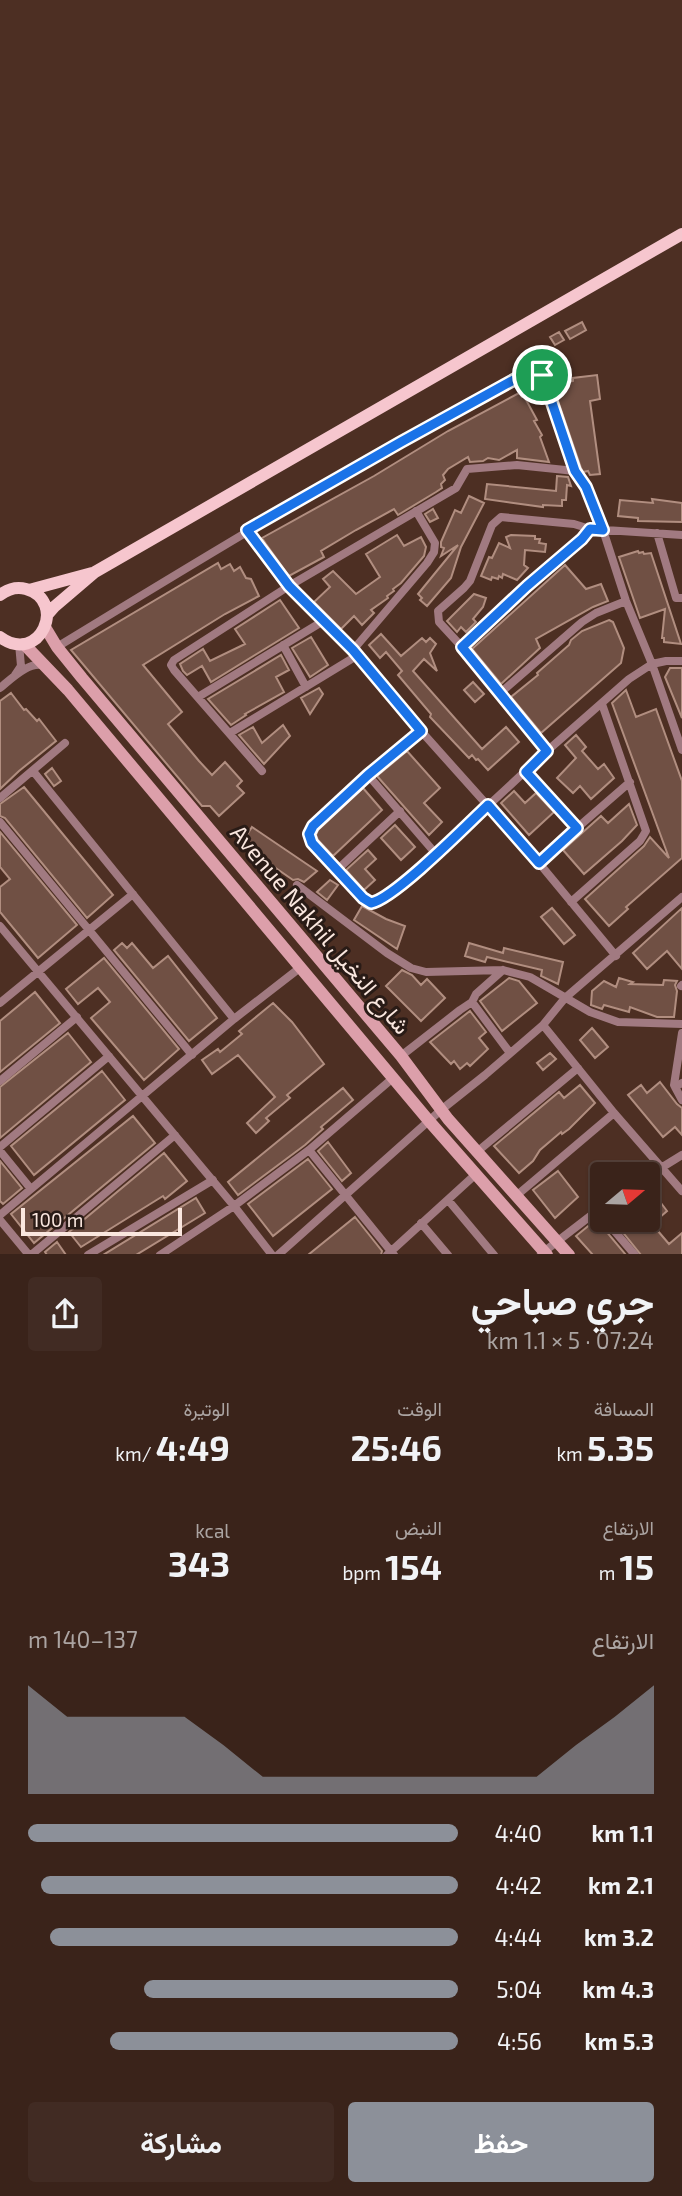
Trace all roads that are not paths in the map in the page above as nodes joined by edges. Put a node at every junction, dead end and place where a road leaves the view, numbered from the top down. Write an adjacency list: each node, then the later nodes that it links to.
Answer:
1 (682, 234): 9 (main road)
2 (575, 471): 3 (street); 5 (street); 6 (street)
3 (416, 511): 10 (street); 22 (street)
4 (590, 529): 6 (street); 21 (street); 21 (street)
5 (247, 530): 10 (street); 20 (street)
6 (603, 530): 7 (street); 14 (street)
7 (657, 533): 8 (street); 13 (street)
8 (682, 535)
9 (95, 572): 11 (main road); 16 (main road)
10 (289, 586): 15 (street); 30 (street)
11 (29, 590): 12 (main road); 16 (main road)
12 (0, 595)
13 (682, 598)
14 (626, 601): 24 (street); 29 (street)
15 (325, 620): 19 (street); 22 (street)
16 (46, 621): 18 (main road); 20 (street, Avenue Nakhil شارع النخيل)
17 (1, 638): 18 (main road)
18 (22, 644): 25 (street, Avenue Nakhil شارع النخيل); 26 (street)
19 (283, 645): 27 (street); 30 (street)
20 (57, 647): 71 (street, Avenue Nakhil شارع النخيل)
21 (462, 647): 29 (street)
22 (355, 652): 27 (street); 32 (street)
23 (682, 661): 24 (street)
24 (652, 664): 31 (street); 35 (street)
25 (50, 669): 26 (street); 57 (street, Avenue Nakhil شارع النخيل)
26 (11, 680): 28 (street)
27 (306, 687): 33 (street)
28 (0, 688)
29 (499, 694): 36 (street)
30 (198, 697): 33 (street)
31 (602, 704): 36 (street); 41 (street)
32 (421, 731): 40 (street); 43 (street)
33 (230, 733): 38 (street)
34 (65, 743): 37 (street)
35 (682, 750)
36 (547, 751): 39 (street)
37 (33, 771): 42 (street); 51 (street)
38 (262, 771)
39 (526, 772): 43 (street); 46 (street)
40 (368, 775): 44 (street); 49 (street)
41 (630, 782): 46 (street); 53 (street)
42 (0, 798)
43 (488, 805): 47 (street); 48 (street)
44 (400, 811): 47 (street); 49 (street)
45 (0, 822): 55 (street)
46 (577, 828): 48 (street)
47 (436, 854): 49 (street)
48 (539, 863): 53 (street)
49 (337, 870)
50 (297, 885): 58 (street)
51 (133, 894): 55 (street); 64 (street)
52 (682, 897): 56 (street)
53 (571, 902): 56 (street)
54 (1, 928): 59 (street)
55 (90, 930): 59 (street); 69 (street)
56 (616, 956): 60 (street)
57 (301, 967): 64 (street); 73 (street, Avenue Nakhil شارع النخيل)
58 (503, 970): 60 (street); 61 (street)
59 (38, 971): 62 (street); 63 (street)
60 (565, 998): 65 (street); 66 (street)
61 (472, 1002): 68 (street); 71 (street)
62 (0, 1003)
63 (76, 1017): 70 (street); 74 (street)
64 (234, 1019): 69 (street)
65 (682, 1024)
66 (543, 1025): 68 (street); 72 (street)
67 (682, 1033): 75 (street)
68 (510, 1053): 78 (street)
69 (192, 1055): 76 (street)
70 (109, 1056): 76 (street); 82 (street)
71 (401, 1056): 78 (street, Avenue Nakhil شارع النخيل)
72 (578, 1068): 79 (street); 84 (street)
73 (393, 1078): 80 (street, Avenue Nakhil شارع النخيل); 83 (street)
74 (0, 1081)
75 (679, 1085): 77 (street)
76 (142, 1096): 81 (street); 89 (street)
77 (682, 1100)
78 (441, 1110): 80 (street); 84 (street, Avenue Nakhil شارع النخيل)
79 (614, 1112): 86 (street); 92 (street)
80 (429, 1121): 87 (street, Avenue Nakhil شارع النخيل); 91 (street)
81 (176, 1136): 88 (street); 103 (street)
82 (0, 1149): 89 (street)
83 (309, 1150): 91 (street); 94 (street)
84 (478, 1151): 92 (street, Avenue Nakhil شارع النخيل)
85 (682, 1155): 86 (street)
86 (661, 1166): 90 (street)
87 (476, 1174): 93 (street); 101 (street, Avenue Nakhil شارع النخيل)
88 (213, 1180): 94 (street); 104 (street)
89 (32, 1189): 95 (street)
90 (682, 1191)
91 (345, 1195): 100 (street); 107 (street)
92 (516, 1196): 99 (street, Avenue Nakhil شارع النخيل)
93 (447, 1200): 97 (street); 109 (street)
94 (234, 1206): 105 (street); 106 (street)
95 (0, 1218): 102 (street)
96 (590, 1220): 99 (street)
97 (421, 1223): 100 (street); 108 (street)
98 (616, 1232): 111 (street)
99 (556, 1240): 101 (street); 110 (street, Avenue Nakhil شارع النخيل)
100 (391, 1253)
101 (544, 1253)
102 (29, 1254)
103 (31, 1254)
104 (90, 1254)
105 (162, 1254)
106 (271, 1254)
107 (279, 1254)
108 (447, 1254)
109 (493, 1254)
110 (568, 1254)
111 (634, 1254)

